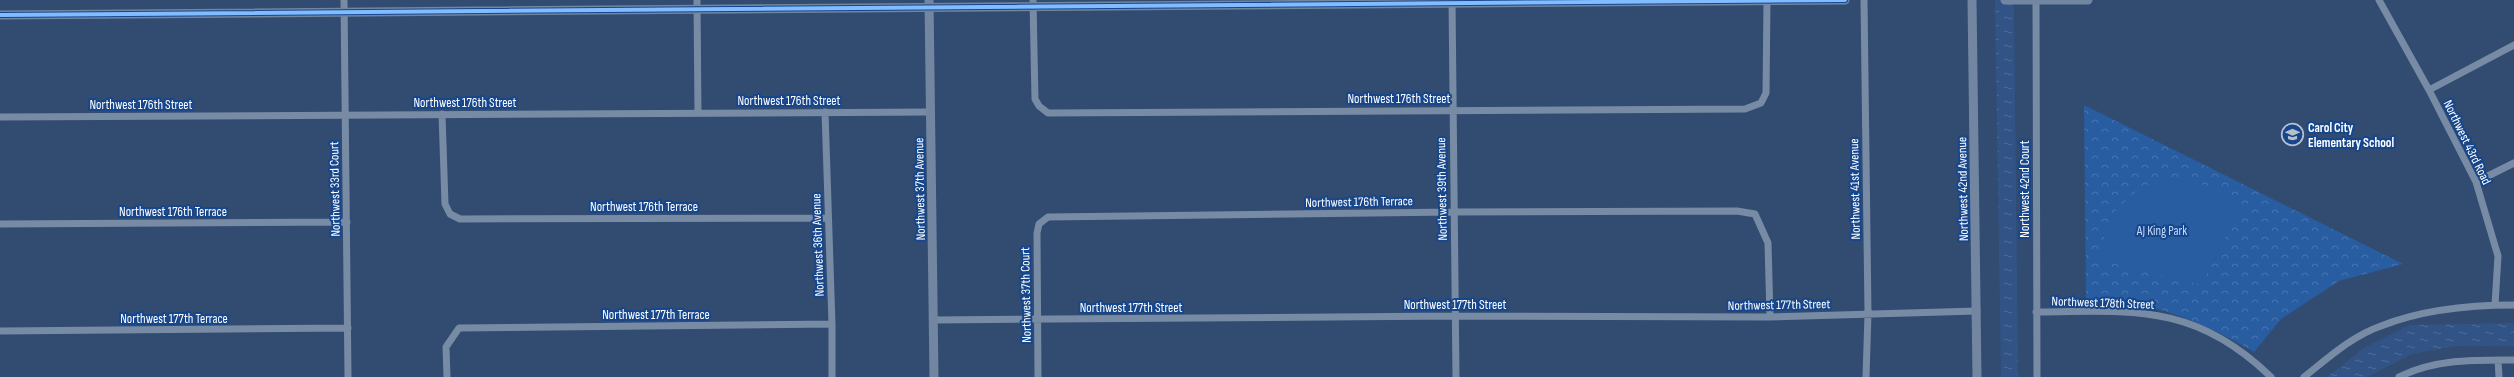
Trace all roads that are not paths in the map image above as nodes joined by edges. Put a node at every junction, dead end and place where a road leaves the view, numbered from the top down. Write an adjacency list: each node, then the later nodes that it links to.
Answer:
1 (344, 0): 16 (street, Northwest 33rd Court)
2 (1845, 0): 10 (street)
3 (1864, 0): 38 (street, Northwest 41st Avenue)
4 (1972, 0): 36 (street, Northwest 42nd Avenue)
5 (2005, 0): 6 (street)
6 (2025, 0): 7 (street)
7 (2036, 0): 8 (street); 37 (street, Northwest 42nd Court)
8 (2088, 0)
9 (2379, 0): 19 (street, Northwest 43rd Road)
10 (1767, 1): 11 (street); 20 (street, Northwest 176th Street)
11 (1452, 2): 12 (street); 20 (street, Northwest 39th Avenue)
12 (1132, 3): 14 (street)
13 (930, 4): 14 (street); 15 (street); 22 (street, Northwest 37th Avenue)
14 (1033, 4): 20 (street, Northwest 176th Street)
15 (697, 5): 16 (street); 23 (street)
16 (344, 13): 17 (street); 24 (street, Northwest 33rd Court)
17 (0, 15)
18 (2514, 44): 19 (street)
19 (2429, 90): 28 (street, Northwest 43rd Road)
20 (1452, 109): 29 (street, Northwest 39th Avenue)
21 (825, 112): 22 (street, Northwest 176th Street); 23 (street, Northwest 176th Street); 31 (street, Northwest 36th Avenue)
22 (931, 112): 42 (street, Northwest 37th Avenue)
23 (698, 113): 25 (street, Northwest 176th Street)
24 (344, 114): 25 (street, Northwest 176th Street); 26 (street, Northwest 176th Street); 32 (street, Northwest 33rd Court)
25 (442, 114): 31 (street, Northwest 176th Terrace)
26 (0, 117)
27 (2514, 163): 28 (street)
28 (2476, 182): 34 (street, Northwest 43rd Road)
29 (1453, 212): 30 (street, Northwest 176th Terrace); 39 (street, Northwest 39th Avenue); 40 (street, Northwest 176th Terrace)
30 (1048, 217): 41 (street, Northwest 37th Court)
31 (828, 218): 43 (street, Northwest 36th Avenue)
32 (347, 222): 33 (street, Northwest 176th Terrace); 44 (street, Northwest 33rd Court)
33 (0, 224)
34 (2495, 305): 35 (street); 58 (street)
35 (2514, 305)
36 (1977, 311): 38 (street, Northwest 177th Street); 55 (street, Northwest 42nd Avenue)
37 (2036, 312): 56 (street, Northwest 42nd Court); 57 (street, Northwest 178th Street)
38 (1868, 314): 40 (street, Northwest 177th Street); 54 (street, Northwest 41st Avenue)
39 (1455, 316): 40 (street, Northwest 177th Street); 41 (street, Northwest 177th Street); 53 (street, Northwest 39th Avenue)
40 (1770, 317)
41 (1037, 319): 42 (street, Northwest 177th Street); 52 (street, Northwest 37th Court)
42 (933, 320): 51 (street, Northwest 37th Avenue)
43 (832, 324): 49 (street, Northwest 177th Terrace); 50 (street, Northwest 36th Avenue)
44 (348, 328): 45 (street, Northwest 177th Terrace); 48 (street, Northwest 33rd Court)
45 (0, 331)
46 (2498, 360): 47 (street); 59 (street); 60 (street)
47 (2514, 360)
48 (348, 377)
49 (447, 377)
50 (832, 377)
51 (934, 377)
52 (1038, 377)
53 (1456, 377)
54 (1866, 377)
55 (1977, 377)
56 (2037, 377)
57 (2270, 377)
58 (2304, 377)
59 (2399, 377)
60 (2499, 377)

